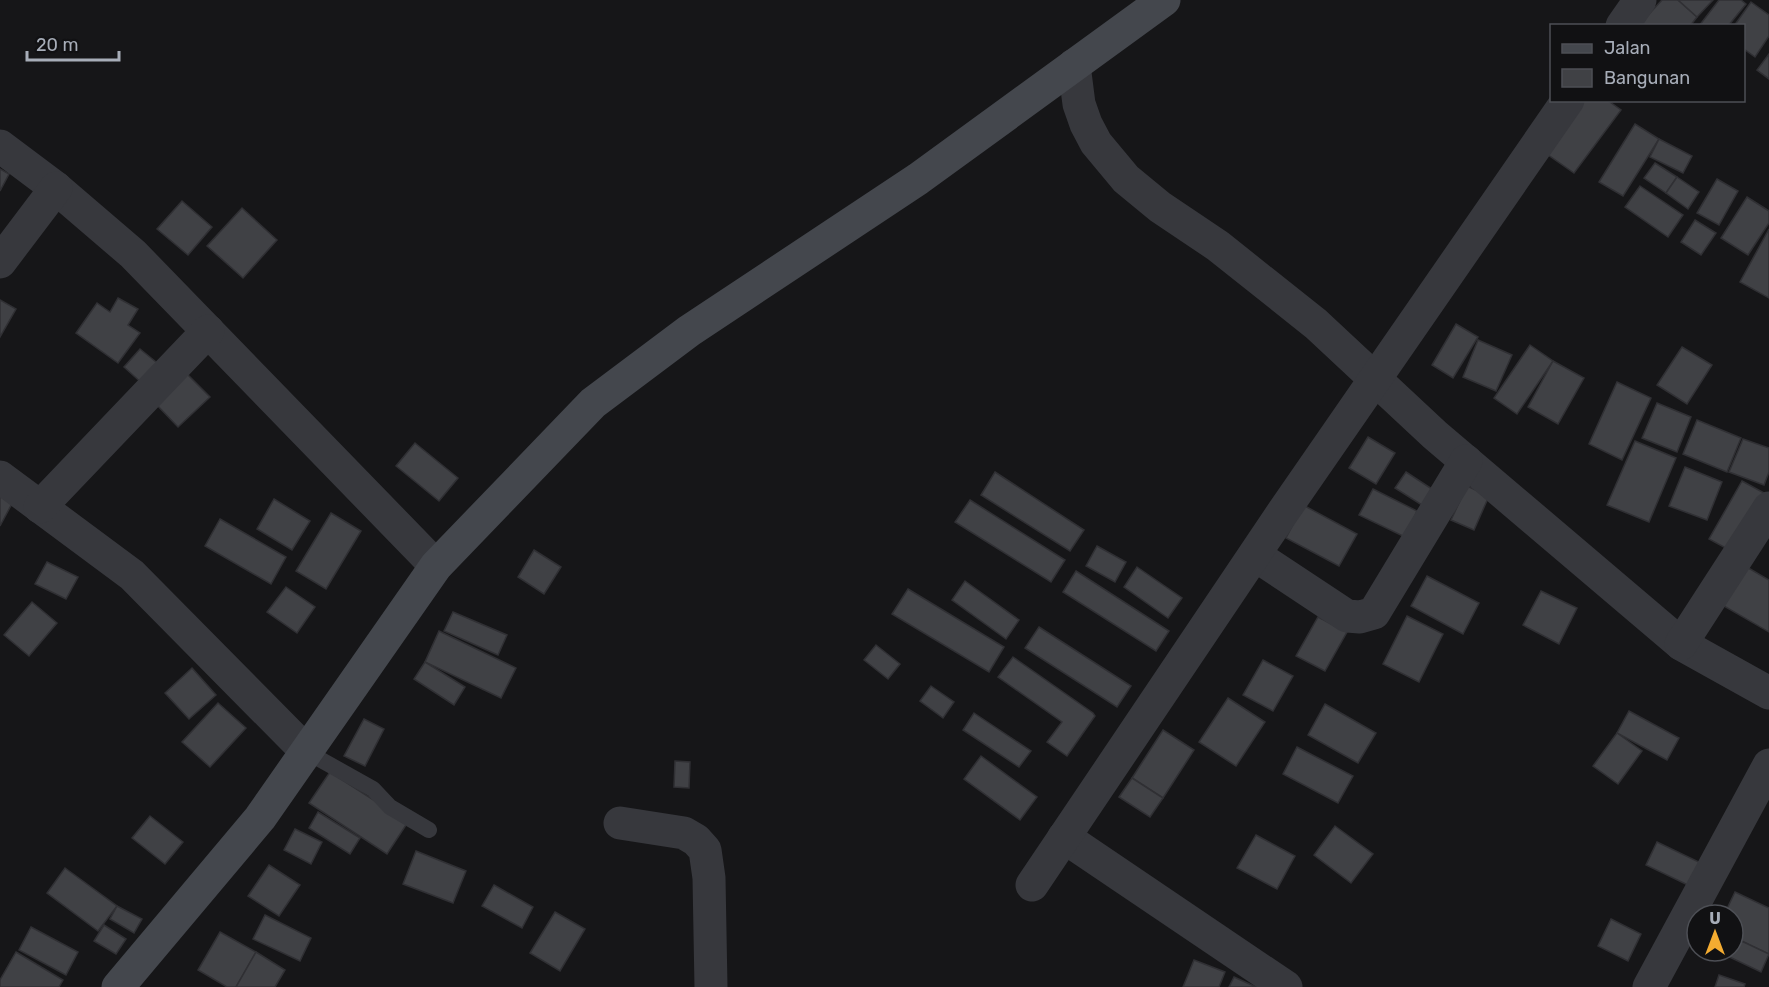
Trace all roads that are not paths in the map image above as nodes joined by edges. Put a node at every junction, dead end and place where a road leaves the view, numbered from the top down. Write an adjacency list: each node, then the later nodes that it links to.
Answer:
1 (1164, 0): 4 (street)
2 (1640, 0): 3 (street)
3 (1623, 24)
4 (1064, 72): 10 (street); 16 (street)
5 (1568, 102): 10 (street)
6 (0, 146): 7 (street)
7 (56, 188): 8 (street); 9 (street)
8 (0, 262)
9 (208, 331): 13 (street); 16 (street)
10 (1374, 380): 11 (street); 15 (street)
11 (1466, 461): 15 (street); 17 (street)
12 (0, 477): 13 (street)
13 (40, 507): 19 (street)
14 (1769, 508): 17 (street)
15 (1255, 555): 23 (street)
16 (436, 566): 19 (street)
17 (1681, 644): 18 (street)
18 (1769, 693)
19 (307, 752): 22 (lane); 25 (street)
20 (1769, 765): 28 (street)
21 (620, 824): 26 (street)
22 (429, 830)
23 (1064, 837): 24 (street); 27 (street)
24 (1032, 885)
25 (118, 987)
26 (711, 987)
27 (1286, 987)
28 (1649, 987)

